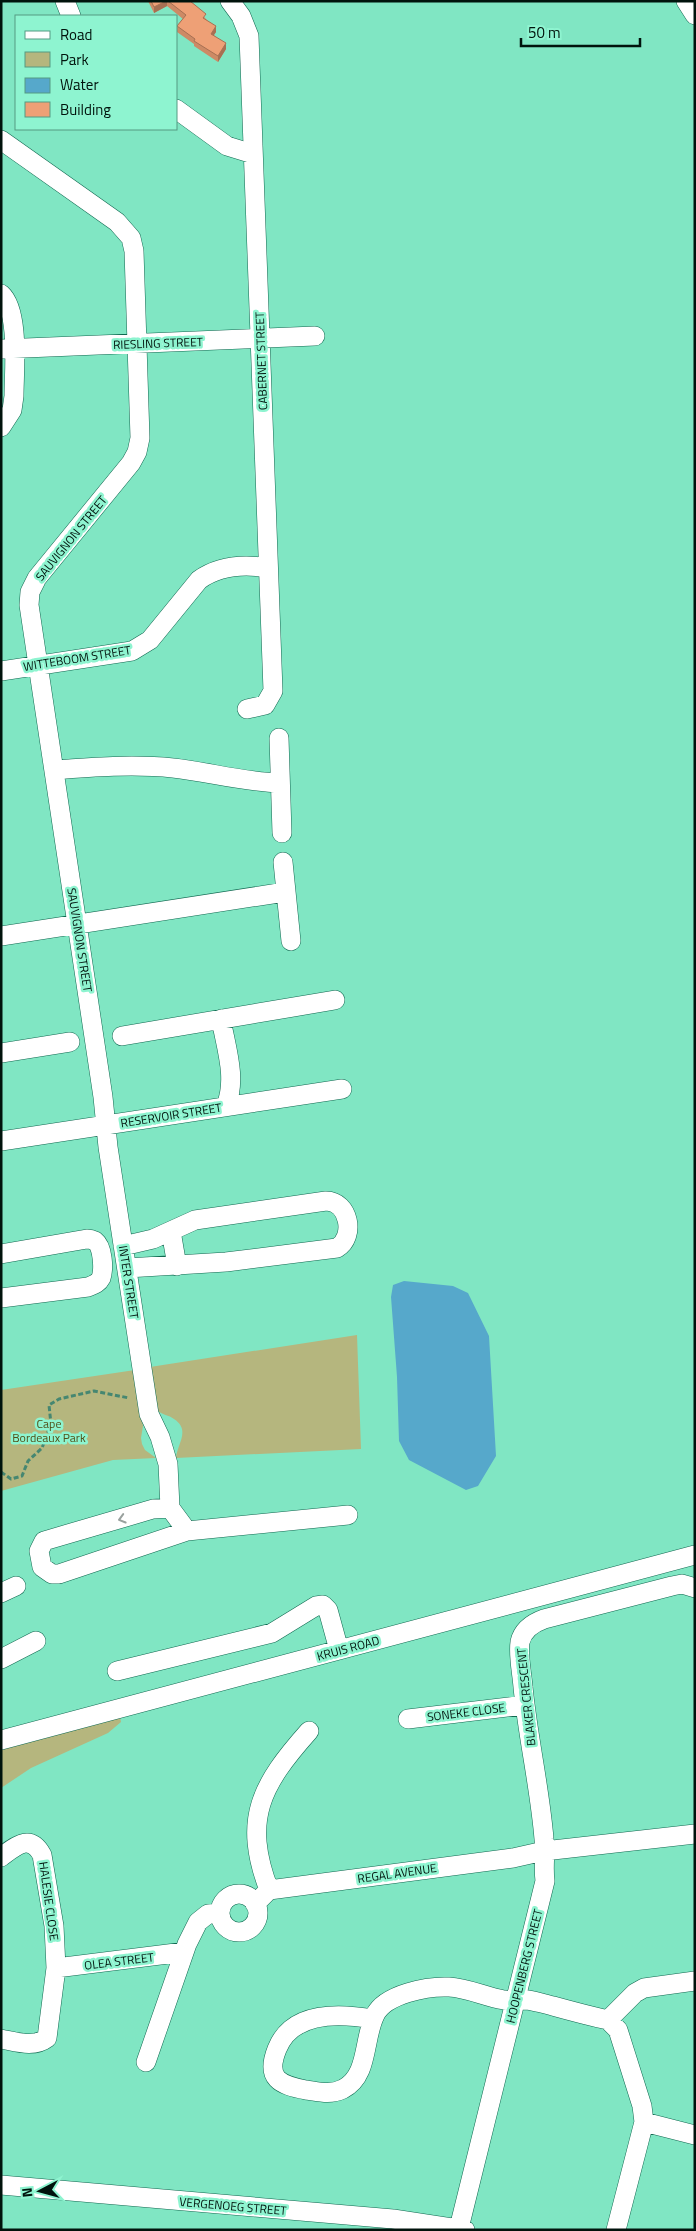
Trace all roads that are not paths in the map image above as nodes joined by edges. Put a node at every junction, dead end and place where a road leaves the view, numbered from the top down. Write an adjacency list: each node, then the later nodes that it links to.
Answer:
1 (65, 1): 4 (street)
2 (230, 1): 8 (street, CABERNET STREET)
3 (686, 1): 5 (street)
4 (71, 15)
5 (695, 15)
6 (178, 110): 8 (street)
7 (1, 140): 12 (street, SAUVIGNON STREET)
8 (253, 154): 11 (street, CABERNET STREET)
9 (1, 294): 13 (street)
10 (315, 336): 11 (street, RIESLING STREET)
11 (260, 338): 12 (street, RIESLING STREET); 15 (street, CABERNET STREET)
12 (137, 344): 13 (street, RIESLING STREET); 16 (street, SAUVIGNON STREET)
13 (7, 349): 14 (street)
14 (1, 427)
15 (268, 568): 16 (street, WITTEBOOM STREET); 18 (street, CABERNET STREET)
16 (38, 665): 17 (street, WITTEBOOM STREET); 20 (street, SAUVIGNON STREET)
17 (1, 671)
18 (247, 709)
19 (279, 738): 21 (street)
20 (54, 770): 21 (street); 25 (street, SAUVIGNON STREET)
21 (280, 783): 22 (street)
22 (282, 833)
23 (283, 862): 24 (street)
24 (285, 892): 25 (street); 27 (street)
25 (77, 924): 26 (street); 35 (street, SAUVIGNON STREET)
26 (1, 936)
27 (291, 941)
28 (335, 1000): 29 (street)
29 (221, 1019): 30 (street); 34 (street)
30 (122, 1036)
31 (70, 1042): 32 (street)
32 (1, 1053)
33 (342, 1090): 34 (street, RESERVOIR STREET)
34 (226, 1106): 35 (street, RESERVOIR STREET)
35 (106, 1125): 36 (street, RESERVOIR STREET); 38 (street, INTER STREET)
36 (1, 1141)
37 (171, 1232): 38 (street); 40 (street); 40 (street)
38 (123, 1246): 41 (street, INTER STREET)
39 (1, 1254): 42 (street)
40 (177, 1266): 41 (street)
41 (127, 1268): 43 (street, INTER STREET)
42 (1, 1298)
43 (170, 1508): 45 (street); 45 (street, one-way to 45)
44 (348, 1515): 45 (street)
45 (187, 1531)
46 (695, 1555): 49 (street, KRUIS ROAD)
47 (695, 1588): 52 (street, BLAKER CRESCENT)
48 (36, 1641): 50 (street)
49 (339, 1650): 51 (street); 55 (street, KRUIS ROAD)
50 (1, 1659)
51 (117, 1671)
52 (525, 1705): 53 (street, SONEKE CLOSE); 57 (street, BLAKER CRESCENT)
53 (408, 1719)
54 (309, 1731): 59 (street)
55 (1, 1740)
56 (695, 1834): 57 (street)
57 (544, 1851): 59 (street, REGAL AVENUE); 65 (street, HOOPENBERG STREET)
58 (1, 1857): 63 (street, HALESIE CLOSE)
59 (269, 1890): 60 (street)
60 (255, 1904): 61 (street); 61 (street)
61 (220, 1913): 62 (street)
62 (184, 1952): 63 (street, OLEA STREET); 69 (street)
63 (56, 1968): 68 (street)
64 (695, 1981): 67 (street)
65 (516, 2001): 66 (street); 67 (street); 73 (street, HOOPENBERG STREET)
66 (373, 2019): 66 (street)
67 (608, 2020): 70 (street)
68 (1, 2039)
69 (146, 2062)
70 (644, 2122): 71 (street); 74 (street)
71 (695, 2135)
72 (1, 2185): 73 (street, VERGENOEG STREET)
73 (462, 2229)
74 (616, 2230)

